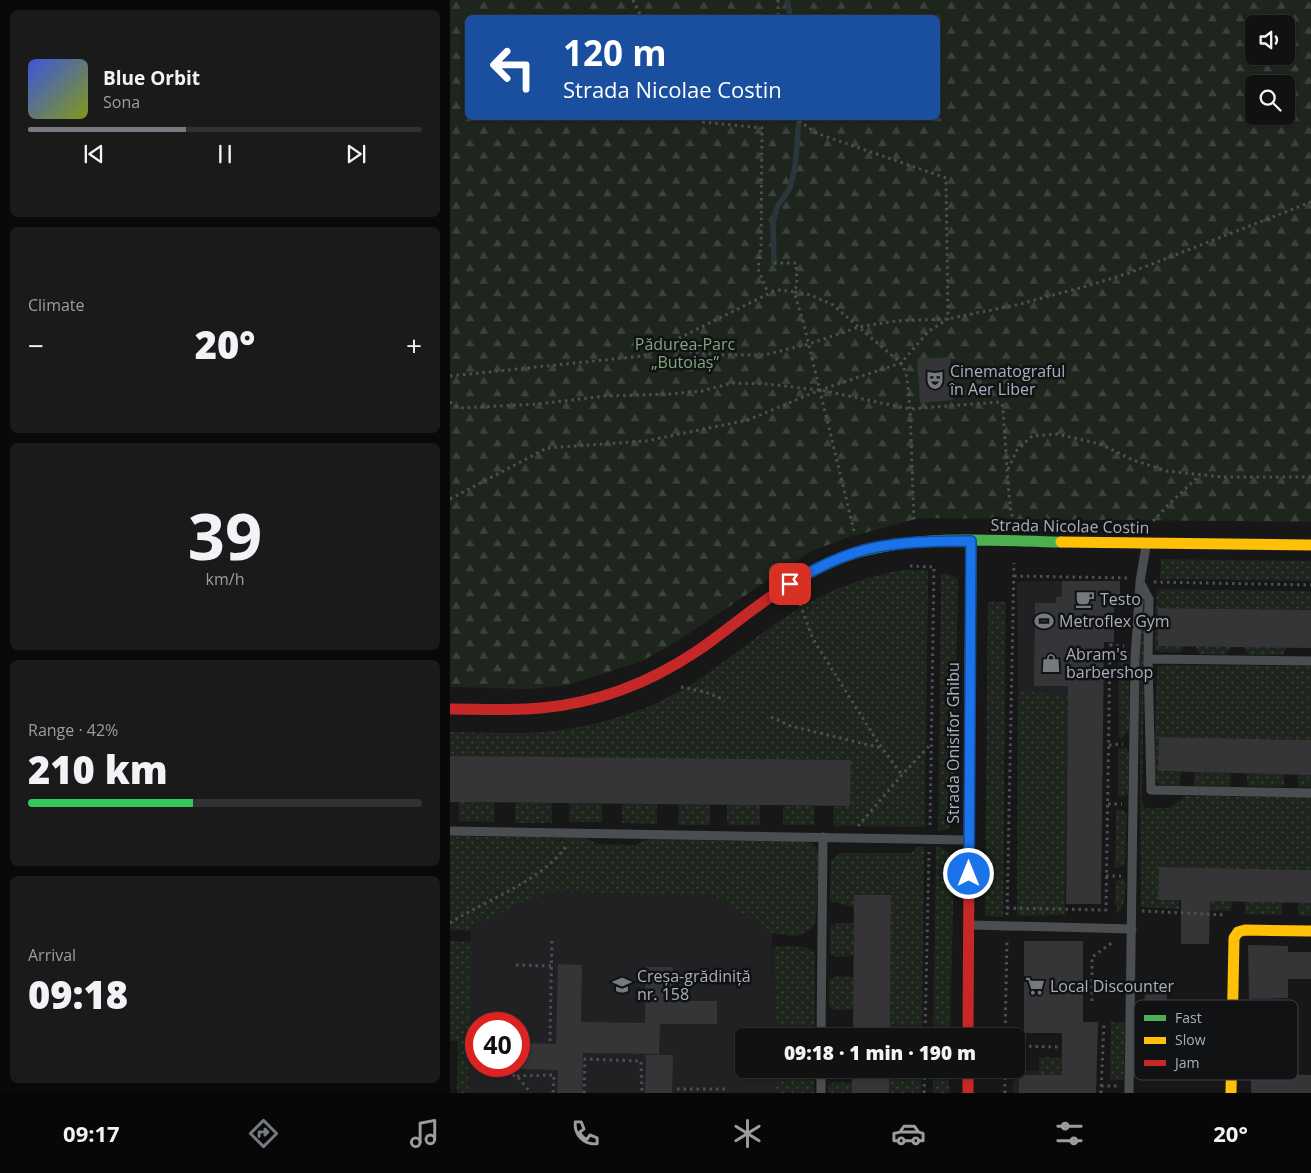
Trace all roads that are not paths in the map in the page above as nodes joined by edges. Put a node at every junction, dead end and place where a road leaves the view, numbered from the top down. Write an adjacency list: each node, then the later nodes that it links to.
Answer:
1 (971, 541): 2 (main road, Strada Nicolae Costin); 7 (main road, Strada Nicolae Costin); 11 (main road, Strada Onisifor Ghibu)
2 (1147, 543): 3 (main road, Strada Nicolae Costin); 4 (lane)
3 (1311, 545)
4 (1140, 582): 5 (lane); 13 (lane)
5 (1148, 659): 6 (lane); 8 (lane)
6 (1311, 661)
7 (450, 709)
8 (1311, 792)
9 (450, 831): 10 (lane)
10 (823, 837): 11 (lane); 16 (lane)
11 (969, 840): 12 (main road, Strada Onisifor Ghibu)
12 (968, 925): 13 (lane); 17 (main road, Strada Onisifor Ghibu)
13 (1132, 929): 23 (lane)
14 (1311, 931): 15 (main road)
15 (1232, 1000)
16 (821, 1028)
17 (968, 1028)
18 (821, 1078): 21 (lane)
19 (968, 1078): 22 (main road)
20 (1231, 1080): 24 (main road)
21 (821, 1093)
22 (968, 1093)
23 (1129, 1093)
24 (1231, 1093)

